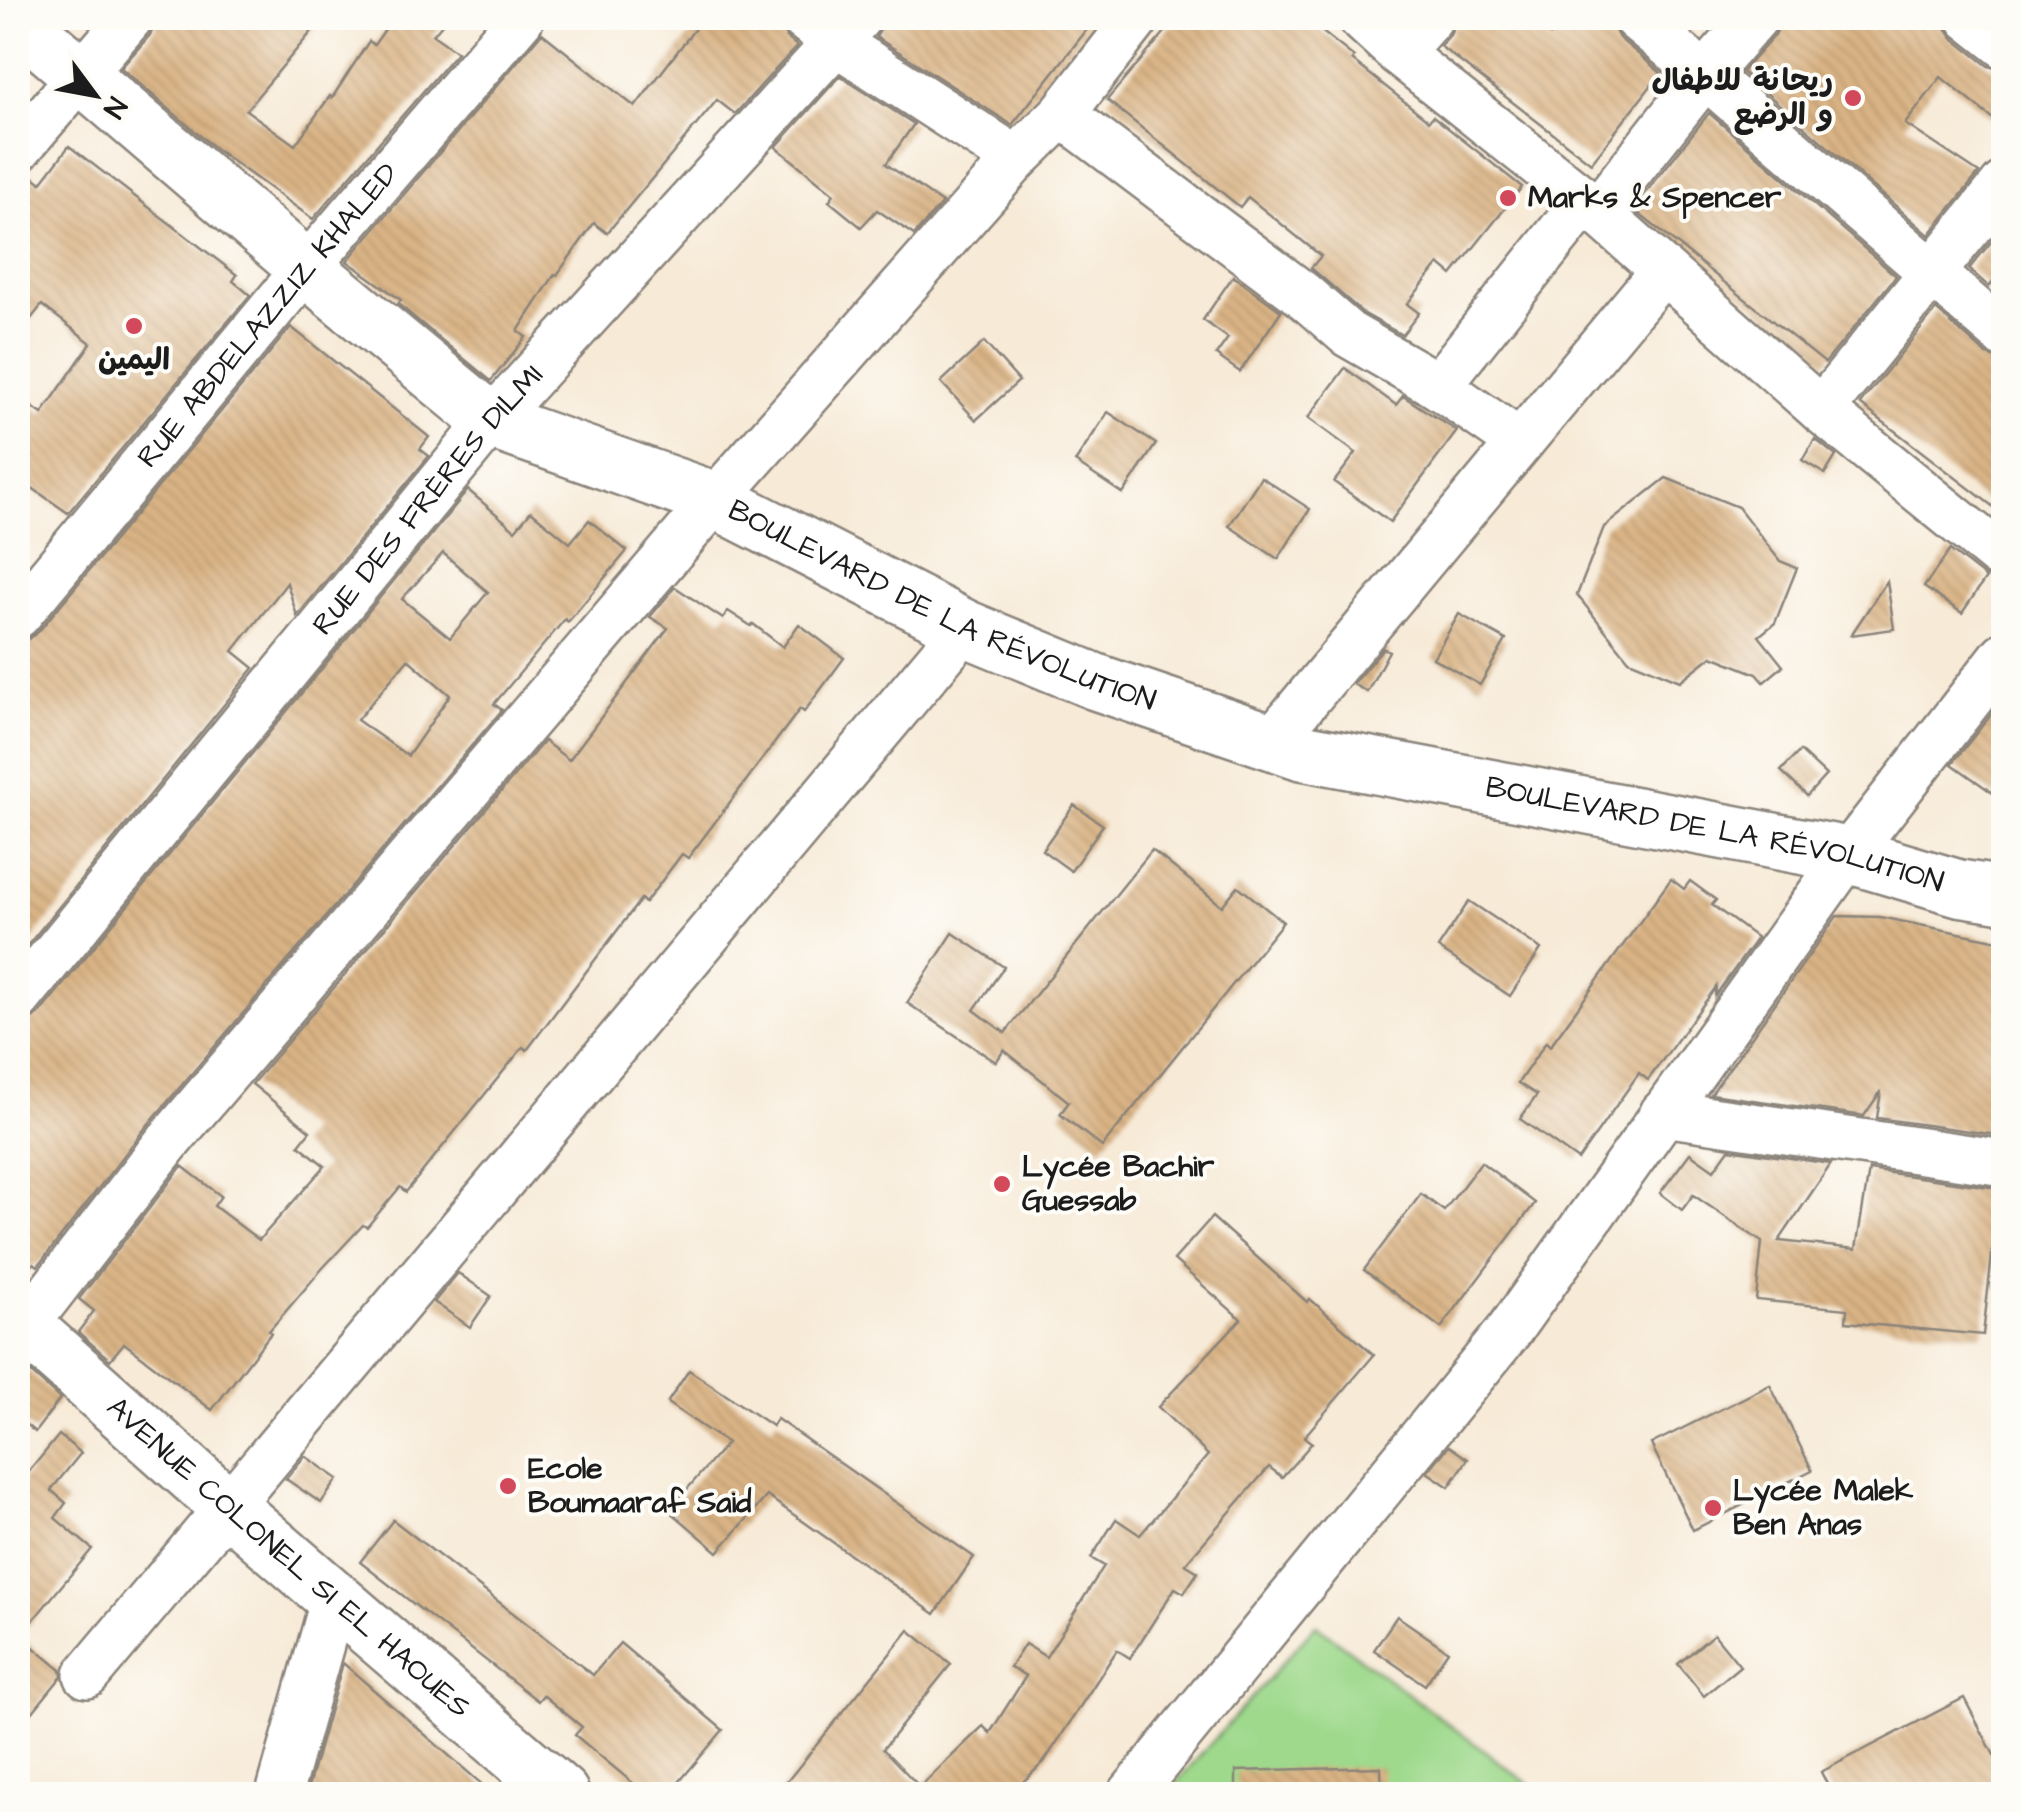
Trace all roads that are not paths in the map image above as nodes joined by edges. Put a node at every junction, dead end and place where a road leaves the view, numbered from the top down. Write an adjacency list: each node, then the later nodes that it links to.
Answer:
1 (130, 18): 13 (street)
2 (521, 18): 20 (street, RUE ABDELAZZIZ KHALED)
3 (1137, 18): 15 (street)
4 (1360, 18): 12 (street)
5 (1430, 18): 12 (street)
6 (1636, 18): 14 (street)
7 (1754, 18): 14 (street)
8 (1970, 18): 11 (street)
9 (18, 21): 13 (main road, BOULEVARD DE LA RÉVOLUTION)
10 (833, 26): 17 (street); 26 (street, RUE DES FRÈRES DILMI)
11 (2004, 46)
12 (1399, 53): 19 (street)
13 (79, 75): 16 (street); 20 (main road, BOULEVARD DE LA RÉVOLUTION)
14 (1705, 75): 19 (street); 22 (street)
15 (1062, 114): 17 (street); 24 (street)
16 (18, 150)
17 (1016, 160): 28 (street)
18 (2004, 184): 22 (street)
19 (1591, 206): 21 (street); 24 (street)
20 (306, 268): 26 (main road, BOULEVARD DE LA RÉVOLUTION); 30 (street, RUE ABDELAZZIZ KHALED)
21 (1663, 270): 25 (street); 27 (street)
22 (1932, 274): 23 (street); 25 (street)
23 (2004, 335)
24 (1438, 386): 27 (street)
25 (1821, 410): 29 (street)
26 (491, 421): 28 (main road, BOULEVARD DE LA RÉVOLUTION); 36 (street, RUE DES FRÈRES DILMI)
27 (1519, 442): 33 (street)
28 (715, 500): 31 (main road, BOULEVARD DE LA RÉVOLUTION); 39 (street)
29 (2004, 558)
30 (18, 615)
31 (965, 628): 33 (main road, BOULEVARD DE LA RÉVOLUTION); 40 (street)
32 (2004, 655): 34 (street)
33 (1272, 742): 34 (main road, BOULEVARD DE LA RÉVOLUTION)
34 (1848, 855): 35 (main road, BOULEVARD DE LA RÉVOLUTION); 37 (street)
35 (2004, 895)
36 (18, 998)
37 (1663, 1113): 38 (street); 45 (street)
38 (2004, 1163)
39 (20, 1327): 40 (main road, AVENUE COLONEL SI EL HAOUES)
40 (226, 1506): 41 (main road, AVENUE COLONEL SI EL HAOUES); 42 (street)
41 (334, 1598): 43 (street); 44 (main road, AVENUE COLONEL SI EL HAOUES)
42 (86, 1674)
43 (279, 1794)
44 (561, 1794)
45 (1131, 1794)

